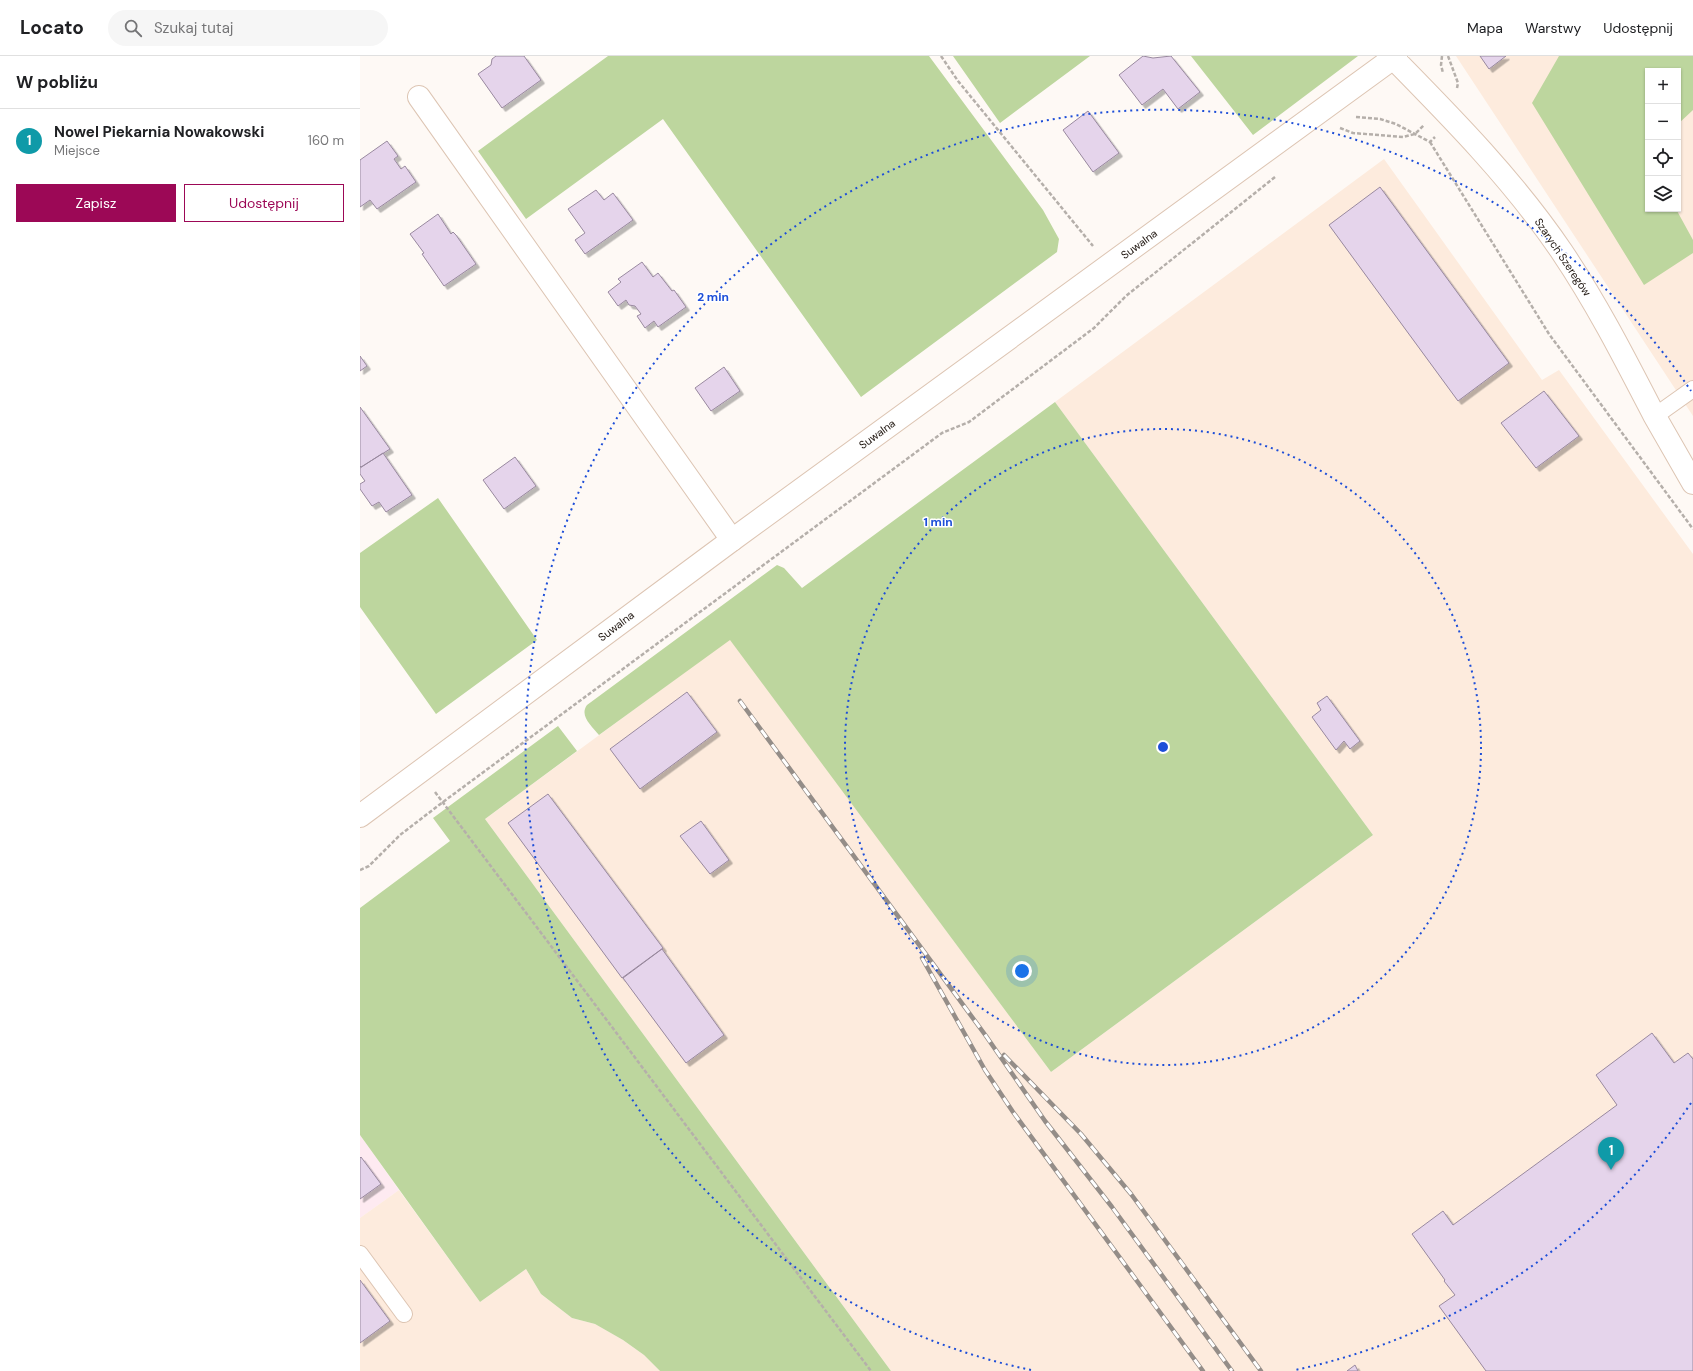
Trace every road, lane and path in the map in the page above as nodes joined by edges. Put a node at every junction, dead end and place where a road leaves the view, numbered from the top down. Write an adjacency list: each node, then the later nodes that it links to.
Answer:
1 (942, 56): 6 (path)
2 (1395, 57): 6 (street, Suwalna); 8 (street, Szarych Szeregów)
3 (419, 97): 11 (street)
4 (1430, 142): 10 (path)
5 (1276, 177): 14 (path)
6 (1108, 266): 11 (street, Suwalna)
7 (1693, 389): 8 (lane)
8 (1655, 416): 9 (street, Szarych Szeregów)
9 (1693, 483)
10 (1693, 529)
11 (732, 540): 13 (street, Suwalna)
12 (450, 811): 17 (path)
13 (360, 816)
14 (360, 870)
15 (360, 1254): 16 (lane)
16 (404, 1314)
17 (871, 1371)

